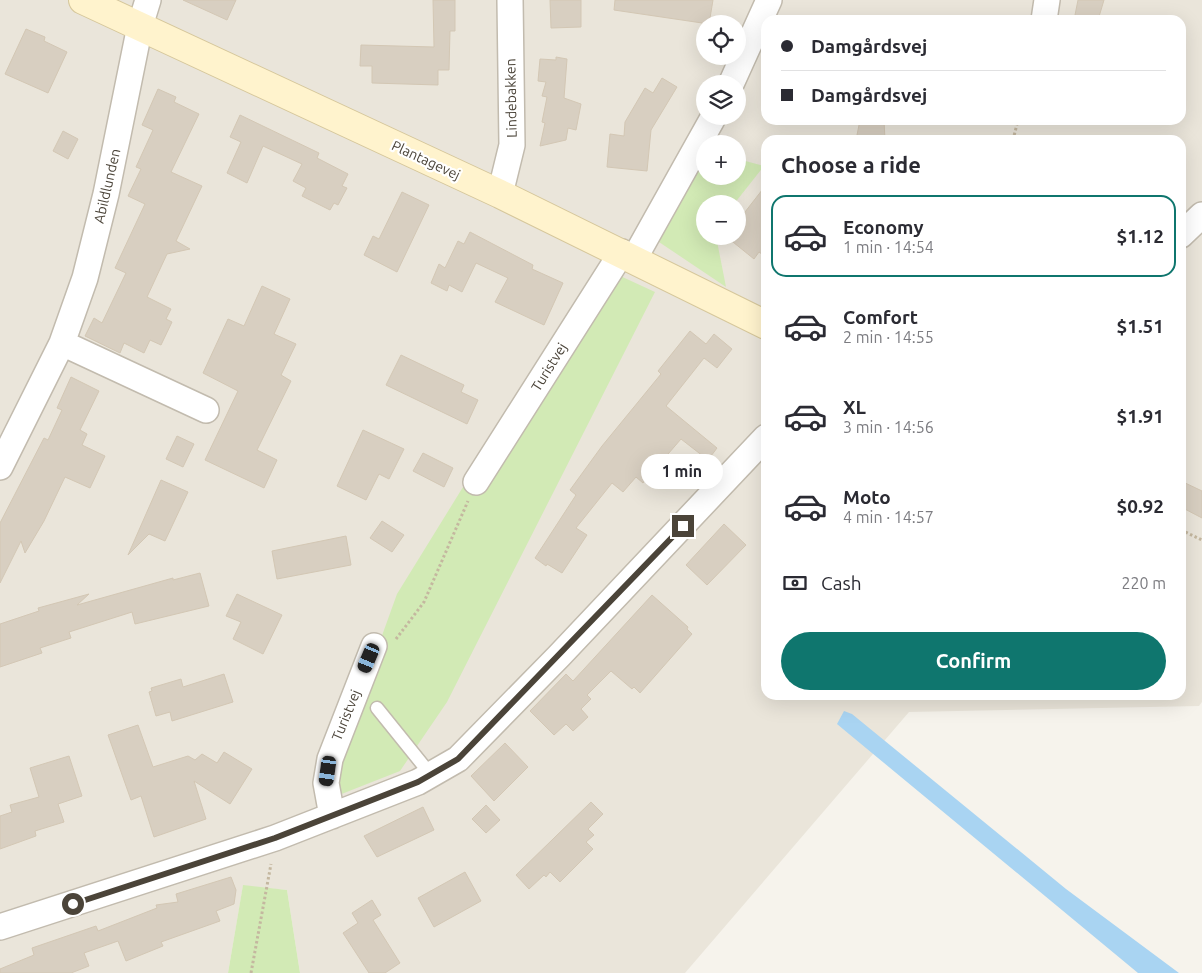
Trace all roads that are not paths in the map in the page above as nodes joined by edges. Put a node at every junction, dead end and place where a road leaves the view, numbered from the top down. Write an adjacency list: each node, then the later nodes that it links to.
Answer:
1 (83, 0): 9 (street, Plantagevej)
2 (148, 0): 9 (street, Abildlunden)
3 (510, 0): 12 (street, Lindebakken)
4 (769, 0): 6 (street)
5 (1047, 0): 7 (street)
6 (762, 15)
7 (1045, 15)
8 (761, 18): 10 (street)
9 (140, 26): 12 (street, Plantagevej); 17 (street, Abildlunden)
10 (735, 75)
11 (708, 125): 15 (street, Turistvej)
12 (500, 194): 15 (street, Plantagevej)
13 (1202, 215): 14 (street)
14 (1186, 230)
15 (628, 256): 16 (street, Plantagevej); 21 (street, Turistvej)
16 (761, 322)
17 (62, 343): 18 (street); 20 (street, Abildlunden)
18 (206, 410)
19 (761, 442): 24 (street)
20 (0, 467)
21 (476, 482)
22 (374, 646): 25 (street, Turistvej)
23 (376, 708): 24 (lane)
24 (431, 775): 25 (street)
25 (332, 816): 26 (street)
26 (0, 927)

